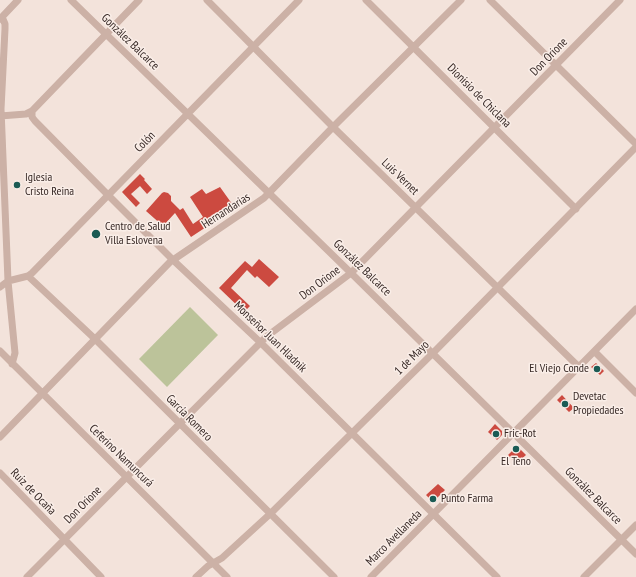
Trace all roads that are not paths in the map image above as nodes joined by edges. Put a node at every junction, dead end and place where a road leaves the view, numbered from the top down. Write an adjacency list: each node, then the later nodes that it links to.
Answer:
1 (18, 0): 10 (street)
2 (71, 0): 11 (street, González Balcarce)
3 (139, 0): 11 (street)
4 (207, 0): 12 (street, Luis Vernet)
5 (299, 0): 12 (street, Colón)
6 (366, 0): 13 (street, Dionisio de Chiclana)
7 (461, 0): 13 (street, Hernandarias)
8 (490, 0): 14 (street)
9 (620, 0): 14 (street, Don Orione)
10 (1, 18): 16 (street)
11 (105, 34): 15 (street); 17 (street, González Balcarce)
12 (253, 46): 17 (street, Colón); 19 (street, Luis Vernet)
13 (413, 48): 19 (street, Hernandarias); 20 (street, Dionisio de Chiclana)
14 (557, 65): 20 (street, Don Orione); 21 (street)
15 (32, 111): 16 (street); 24 (street, Monseñor Juan Hladnik)
16 (1, 112): 18 (street)
17 (187, 114): 23 (street, González Balcarce); 24 (street, Colón)
18 (1, 125): 30 (street)
19 (334, 127): 23 (street, Hernandarias); 25 (street, Luis Vernet)
20 (495, 128): 25 (street, Don Orione); 26 (street, Dionisio de Chiclana)
21 (636, 144)
22 (636, 147): 26 (street, 1 de Mayo)
23 (269, 193): 27 (street, Hernandarias); 28 (street, González Balcarce)
24 (108, 195): 27 (street, Monseñor Juan Hladnik); 29 (street, Colón)
25 (417, 208): 28 (street, Don Orione); 32 (street, Luis Vernet)
26 (576, 209): 32 (street, 1 de Mayo)
27 (173, 260): 34 (street, Hernandarias); 35 (street, Monseñor Juan Hladnik)
28 (352, 273): 35 (street, Don Orione); 38 (street, González Balcarce)
29 (28, 276): 30 (street); 34 (street, García Romero)
30 (8, 281): 31 (street); 39 (street)
31 (0, 287)
32 (497, 288): 38 (street, 1 de Mayo); 40 (street, Luis Vernet)
33 (636, 309): 37 (street, Marco Avellaneda)
34 (94, 339): 42 (street, Hernandarias); 43 (street, García Romero)
35 (260, 343): 43 (street, Don Orione); 44 (street, Monseñor Juan Hladnik)
36 (0, 351): 39 (street, Ceferino Namuncurá)
37 (595, 352): 40 (street, Marco Avellaneda); 41 (street)
38 (433, 353): 44 (street, 1 de Mayo); 45 (street, González Balcarce)
39 (12, 364): 42 (street, Ceferino Namuncurá)
40 (579, 367): 45 (street, Marco Avellaneda)
41 (636, 392)
42 (42, 395): 46 (street, Hernandarias); 48 (street, Ceferino Namuncurá)
43 (180, 424): 48 (street, Don Orione); 49 (street, García Romero)
44 (352, 433): 49 (street, 1 de Mayo); 50 (street, Monseñor Juan Hladnik)
45 (514, 433): 50 (street, Marco Avellaneda); 53 (street, González Balcarce)
46 (0, 437)
47 (0, 473): 52 (street, Ruiz de Ocaña)
48 (127, 477): 52 (street, Don Orione); 55 (street, Ceferino Namuncurá)
49 (270, 514): 55 (street, 1 de Mayo); 60 (street, García Romero)
50 (433, 514): 61 (street, Marco Avellaneda); 62 (street, Monseñor Juan Hladnik)
51 (636, 524): 53 (street)
52 (64, 539): 56 (street, Don Orione); 57 (street, Ruiz de Ocaña)
53 (621, 539): 54 (street, González Balcarce); 63 (street)
54 (636, 554)
55 (213, 563): 58 (street, 1 de Mayo); 59 (street, Ceferino Namuncurá)
56 (27, 577)
57 (101, 577)
58 (196, 577)
59 (227, 577)
60 (334, 577)
61 (371, 577)
62 (496, 577)
63 (584, 577)

